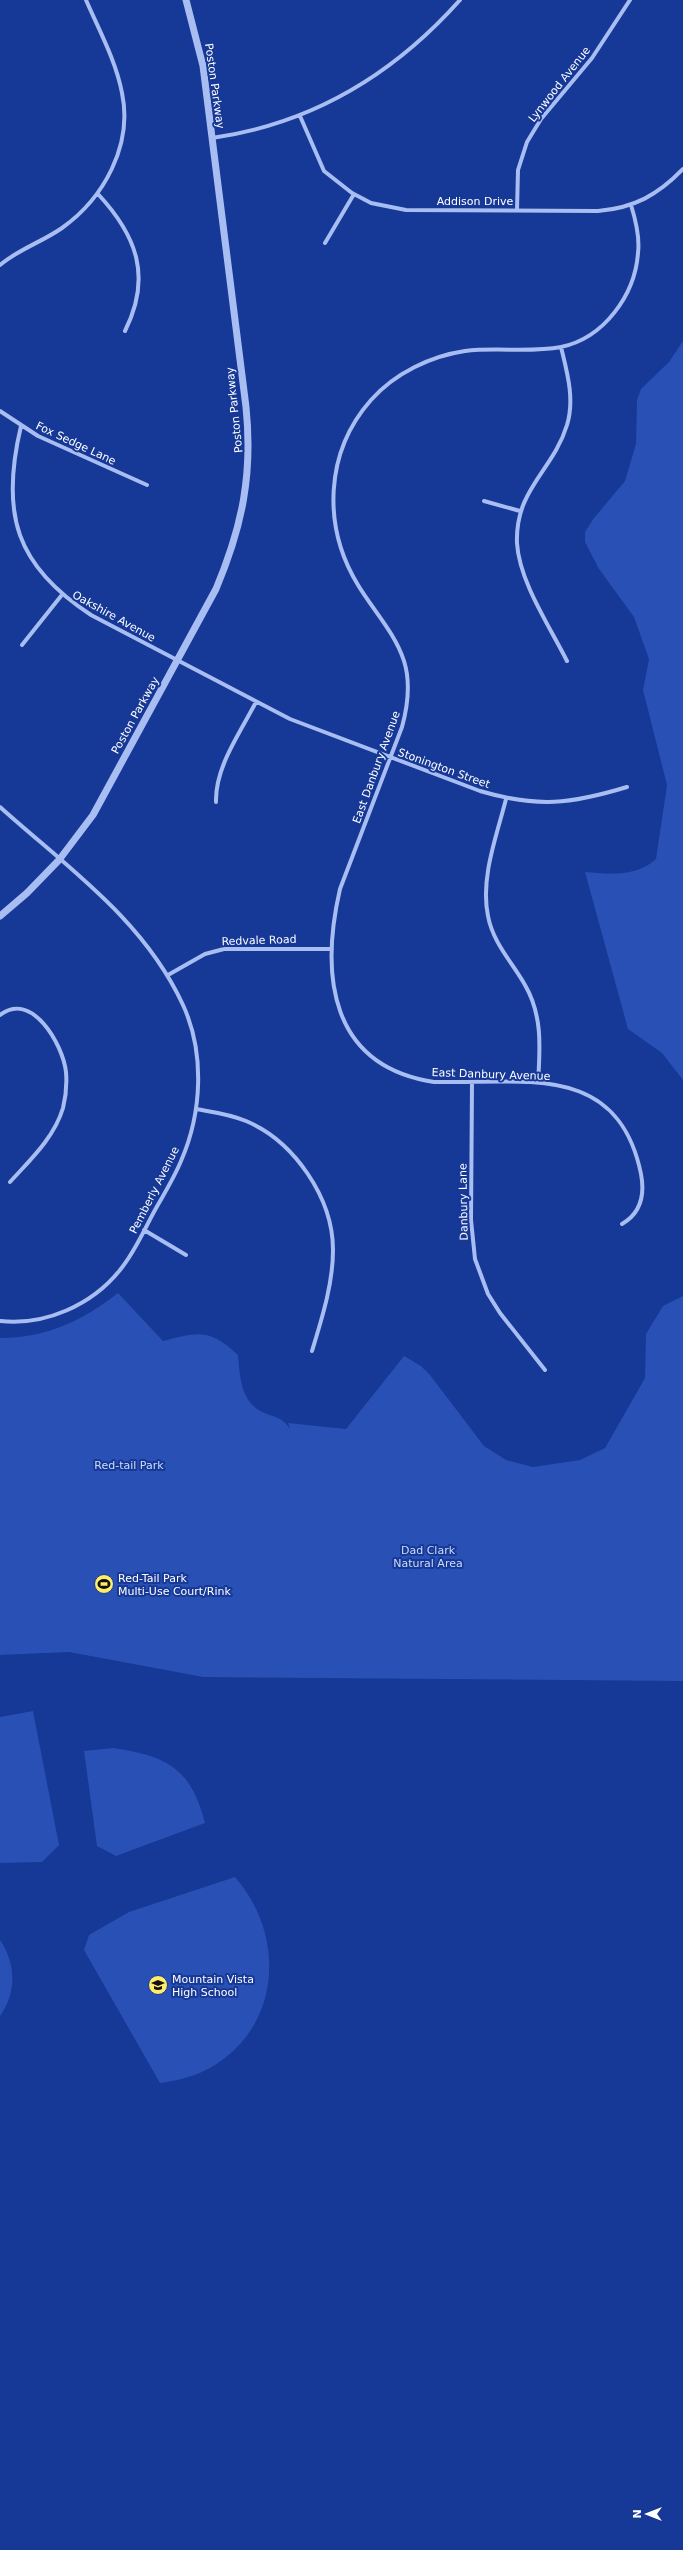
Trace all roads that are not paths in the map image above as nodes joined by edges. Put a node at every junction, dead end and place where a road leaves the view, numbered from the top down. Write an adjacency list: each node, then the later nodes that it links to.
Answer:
1 (86, 0): 8 (street)
2 (186, 0): 6 (street, Poston Parkway)
3 (460, 0): 5 (street)
4 (630, 0): 11 (street, Lynwood Avenue)
5 (300, 116): 6 (street); 9 (street, Addison Drive)
6 (212, 138): 23 (street, Poston Parkway)
7 (683, 169): 10 (street, Addison Drive)
8 (98, 194): 13 (street); 14 (street)
9 (354, 194): 11 (street, Addison Drive); 12 (street)
10 (631, 205): 11 (street, Addison Drive); 15 (street, East Danbury Avenue)
11 (517, 210)
12 (325, 243)
13 (0, 265)
14 (125, 331)
15 (561, 347): 20 (street); 26 (street, East Danbury Avenue)
16 (0, 411): 17 (street, Fox Sedge Lane)
17 (21, 426): 18 (street, Fox Sedge Lane); 21 (street, Oakshire Avenue)
18 (147, 485)
19 (484, 501): 20 (street)
20 (520, 511): 24 (street)
21 (61, 596): 22 (street); 23 (street, Oakshire Avenue)
22 (22, 645)
23 (177, 660): 25 (street, Stonington Street); 31 (street, Poston Parkway)
24 (566, 661)
25 (256, 702): 26 (street, Stonington Street); 29 (street)
26 (390, 758): 28 (street, Stonington Street); 33 (street, East Danbury Avenue)
27 (627, 787): 28 (street, Stonington Street)
28 (506, 799): 37 (street)
29 (216, 802)
30 (0, 807): 31 (street, Pemberly Avenue)
31 (59, 860): 32 (street, Poston Parkway); 34 (street, Pemberly Avenue)
32 (0, 916)
33 (332, 948): 34 (street, Redvale Road); 36 (street, East Danbury Avenue)
34 (168, 975): 38 (street, Pemberly Avenue)
35 (0, 1014): 39 (street)
36 (472, 1083): 37 (street, East Danbury Avenue); 45 (street, Danbury Lane)
37 (538, 1083): 40 (street, East Danbury Avenue)
38 (196, 1109): 41 (street, Pemberly Avenue); 44 (street)
39 (10, 1182)
40 (622, 1224)
41 (144, 1230): 42 (street); 43 (street, Pemberly Avenue)
42 (186, 1255)
43 (0, 1321)
44 (312, 1351)
45 (545, 1370)

